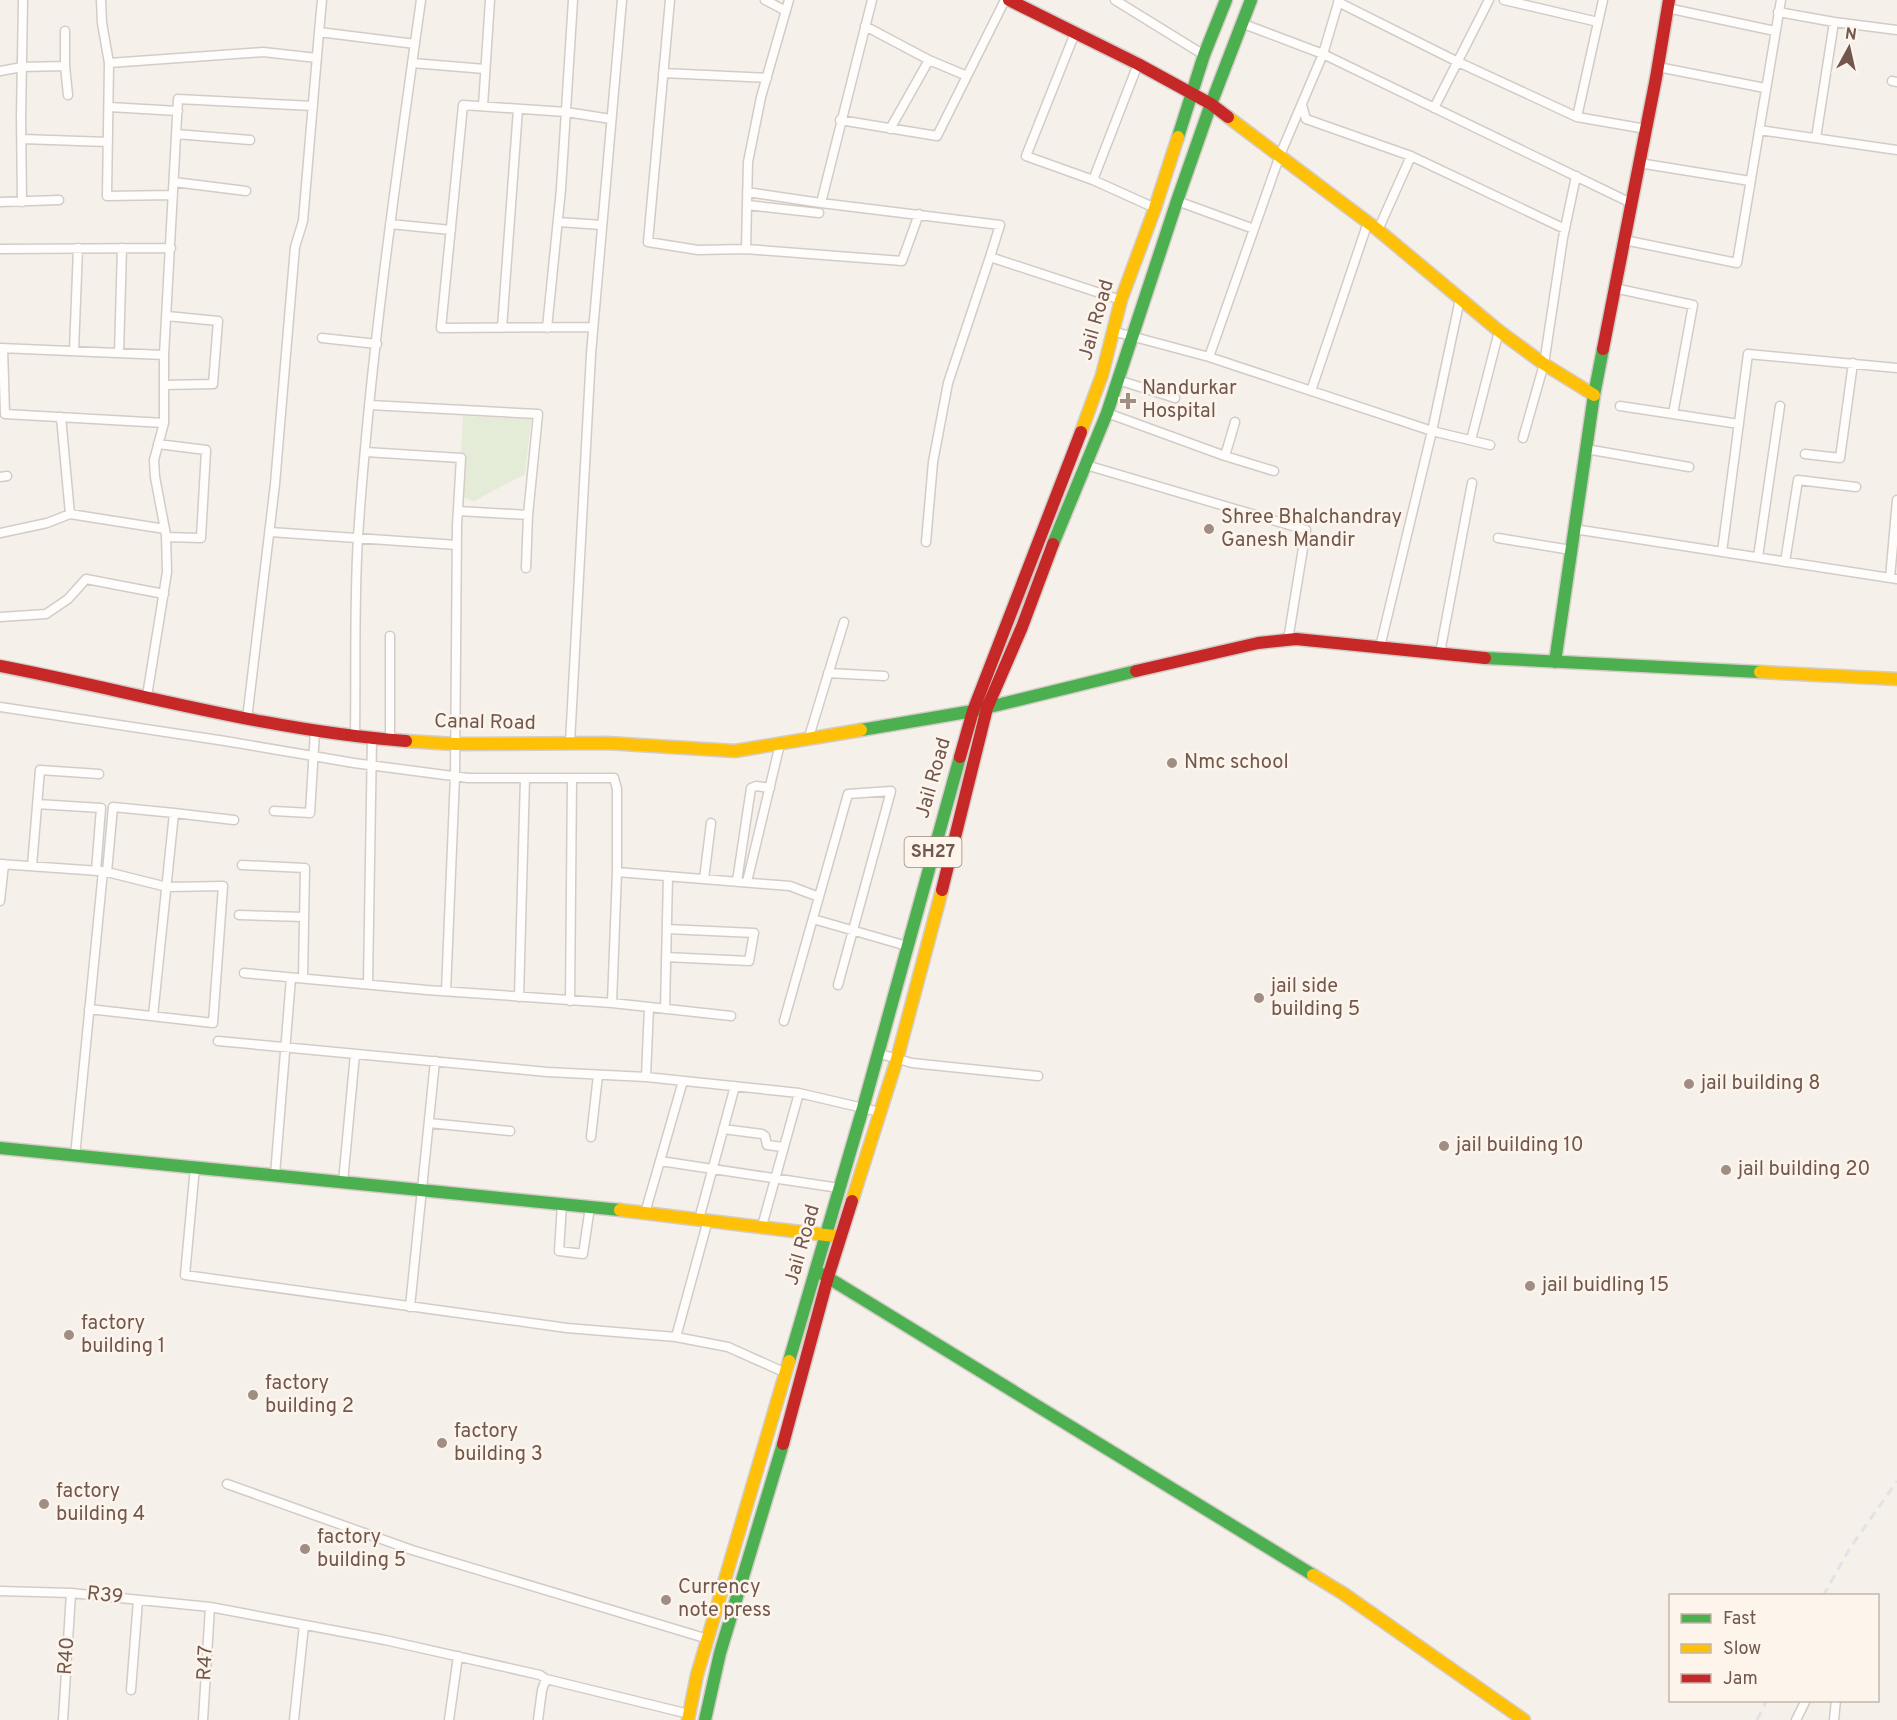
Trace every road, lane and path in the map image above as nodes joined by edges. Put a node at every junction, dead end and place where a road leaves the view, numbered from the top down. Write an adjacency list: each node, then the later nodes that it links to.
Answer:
1 (23, 0): 45 (street)
2 (101, 0): 41 (street)
3 (322, 0): 33 (street)
4 (420, 0): 35 (street)
5 (489, 0): 47 (street)
6 (573, 0): 63 (street)
7 (622, 0): 65 (street)
8 (670, 0): 49 (street)
9 (765, 0): 23 (street)
10 (789, 0): 23 (street)
11 (872, 0): 29 (street)
12 (1007, 0): 34 (street); 50 (street)
13 (1115, 0): 24 (street)
14 (1138, 0): 24 (street)
15 (1226, 0): 37 (street, Jail Road / SH27)
16 (1251, 0): 28 (street)
17 (1489, 0): 40 (street)
18 (1504, 0): 26 (street)
19 (1603, 0): 26 (street)
20 (1781, 0): 25 (street)
21 (1338, 1): 36 (street); 40 (street)
22 (1668, 4): 32 (street); 46 (street)
23 (786, 11): 51 (street)
24 (1134, 11): 37 (street)
25 (1778, 12): 27 (street); 32 (street)
26 (1598, 22): 64 (street)
27 (1834, 22): 30 (street); 71 (street)
28 (1240, 23): 36 (street); 55 (street)
29 (865, 26): 39 (street); 66 (street)
30 (1897, 30)
31 (65, 31): 44 (street)
32 (1775, 31): 52 (street)
33 (319, 32): 35 (street); 38 (street)
34 (1075, 33): 43 (street); 80 (street)
35 (415, 44): 42 (street)
36 (1323, 54): 56 (street); 60 (street)
37 (1204, 55): 54 (street, Jail Road / SH27)
38 (316, 58): 41 (street); 57 (street)
39 (929, 60): 50 (street); 67 (street)
40 (1458, 62): 60 (street); 64 (street)
41 (109, 63): 59 (street)
42 (412, 63): 47 (street); 97 (street)
43 (1138, 64): 54 (street); 80 (street)
44 (65, 66): 45 (street); 53 (street)
45 (22, 67): 48 (street); 72 (street)
46 (1658, 67): 52 (street); 68 (street)
47 (485, 69): 58 (street)
48 (0, 71)
49 (663, 73): 51 (street); 108 (street)
50 (967, 76): 67 (street)
51 (767, 78): 84 (street)
52 (1766, 88): 69 (street)
53 (68, 95)
54 (1191, 95): 55 (street); 93 (street, Jail Road / SH27)
55 (1211, 104): 76 (street); 87 (street)
56 (1302, 104): 76 (street); 77 (street)
57 (313, 106): 62 (street); 163 (street)
58 (483, 106): 61 (street); 102 (street)
59 (109, 107): 62 (street); 74 (street)
60 (1434, 108): 79 (street)
61 (518, 109): 63 (street); 115 (street)
62 (178, 111): 70 (street)
63 (566, 112): 65 (street); 96 (street)
64 (1577, 117): 68 (street)
65 (611, 119): 98 (street)
66 (840, 120): 67 (street); 90 (street)
67 (890, 129)
68 (1646, 129): 78 (street)
69 (1759, 130): 71 (street); 81 (street)
70 (176, 134): 73 (street); 82 (street)
71 (1816, 138): 75 (street)
72 (22, 139): 74 (street); 89 (street)
73 (250, 140)
74 (108, 142): 85 (street)
75 (1897, 150)
76 (1280, 154): 99 (street); 100 (street)
77 (1411, 156): 99 (street); 101 (street)
78 (1639, 163): 81 (street); 91 (street)
79 (1576, 177): 91 (street); 101 (street)
80 (1093, 180): 93 (street)
81 (1750, 181): 103 (street)
82 (174, 182): 83 (street); 85 (street)
83 (246, 191)
84 (747, 192): 90 (street); 92 (street)
85 (173, 195): 106 (street)
86 (58, 200): 89 (street)
87 (1177, 201): 100 (street); 119 (street)
88 (0, 202): 89 (street)
89 (22, 202)
90 (820, 203): 95 (street)
91 (1631, 203): 103 (street)
92 (747, 204): 94 (street); 108 (street)
93 (1155, 208): 112 (street, Jail Road / SH27)
94 (819, 213)
95 (920, 214): 108 (street); 109 (street)
96 (558, 222): 98 (street); 116 (street)
97 (390, 224): 102 (street); 121 (street)
98 (602, 225): 114 (street)
99 (1373, 226): 111 (street); 132 (street)
100 (1254, 229): 126 (street)
101 (1565, 229): 128 (street)
102 (451, 230): 115 (street)
103 (1624, 240): 110 (street)
104 (78, 248): 105 (street); 107 (street); 123 (street)
105 (122, 248): 106 (street); 124 (street)
106 (171, 248): 113 (street)
107 (0, 249)
108 (746, 249)
109 (990, 257): 112 (street); 168 (street)
110 (1614, 288): 133 (street); 139 (street)
111 (1460, 299): 118 (street); 144 (street)
112 (1121, 300): 117 (street, Jail Road / SH27)
113 (166, 316): 125 (street); 131 (street)
114 (593, 327): 116 (street); 199 (street)
115 (502, 328): 116 (street)
116 (547, 328)
117 (1112, 331): 119 (street); 192 (street, Jail Road / SH27)
118 (1499, 331): 128 (street); 146 (street)
119 (1131, 336): 126 (street); 130 (street)
120 (322, 338): 121 (street)
121 (376, 344): 135 (street)
122 (1, 348): 123 (street); 140 (street)
123 (74, 351): 124 (street)
124 (119, 353): 125 (street)
125 (164, 355): 131 (street)
126 (1209, 357): 132 (street)
127 (1853, 363): 129 (street); 143 (street); 151 (street)
128 (1544, 364): 133 (street); 145 (street)
129 (1897, 368)
130 (1118, 380): 134 (street); 138 (street)
131 (164, 385): 142 (street)
132 (1311, 391): 144 (street)
133 (1594, 395): 149 (street)
134 (1175, 398)
135 (370, 405): 150 (street); 161 (street)
136 (1620, 406): 139 (street)
137 (1780, 406): 173 (street)
138 (1107, 413): 152 (street); 153 (street)
139 (1673, 414): 143 (street)
140 (61, 417): 142 (street); 160 (street)
141 (1235, 422): 152 (street)
142 (164, 423): 147 (street)
143 (1739, 424): 172 (street)
144 (1432, 431): 146 (street); 182 (street)
145 (1523, 438)
146 (1471, 440): 148 (street)
147 (158, 444): 165 (street); 165 (street)
148 (1490, 445)
149 (1586, 449): 154 (street); 162 (street)
150 (366, 452): 159 (street); 166 (street)
151 (1805, 454)
152 (1226, 456): 155 (street)
153 (1086, 465): 181 (street); 191 (street)
154 (1689, 467)
155 (1274, 471)
156 (1472, 483): 183 (street)
157 (1856, 487): 174 (street)
158 (1897, 500): 170 (street)
159 (458, 511): 161 (street); 169 (street)
160 (70, 514): 164 (street); 165 (street)
161 (528, 515): 175 (street)
162 (1574, 529): 171 (street); 172 (street)
163 (270, 532): 166 (street); 193 (street)
164 (0, 533)
165 (165, 533): 177 (street)
166 (358, 538): 169 (street); 195 (street)
167 (1498, 538): 171 (street)
168 (926, 542)
169 (457, 545): 200 (street)
170 (1895, 545): 176 (street)
171 (1571, 550): 184 (street)
172 (1722, 552): 173 (street)
173 (1758, 557): 174 (street)
174 (1785, 562): 176 (street)
175 (526, 568)
176 (1893, 578)
177 (164, 594): 178 (street); 189 (street)
178 (0, 617)
179 (844, 622): 186 (street)
180 (390, 636): 197 (street)
181 (1288, 639): 182 (street, Canal Road); 191 (street, Canal Road)
182 (1380, 647): 183 (street, Canal Road)
183 (1440, 653): 184 (street, Canal Road)
184 (1556, 662): 188 (street, Canal Road)
185 (0, 666): 189 (street, Canal Road)
186 (828, 673): 187 (street); 198 (street)
187 (884, 676)
188 (1897, 679)
189 (147, 696): 193 (street, Canal Road)
190 (0, 707): 202 (street)
191 (987, 708): 192 (street, Canal Road); 252 (street)
192 (973, 711): 198 (street, Canal Road); 231 (street, Jail Road / SH27)
193 (247, 719): 194 (street, Canal Road)
194 (315, 731): 195 (street, Canal Road); 202 (street)
195 (355, 737): 196 (street, Canal Road)
196 (372, 738): 197 (street, Canal Road); 203 (street)
197 (390, 740): 200 (street, Canal Road)
198 (808, 740): 201 (street, Canal Road)
199 (570, 743): 200 (street, Canal Road); 201 (street, Canal Road)
200 (455, 744): 205 (street)
201 (780, 744): 208 (street)
202 (312, 756): 203 (street); 210 (street)
203 (372, 765): 205 (street); 236 (street)
204 (99, 774): 209 (street)
205 (455, 776): 206 (street); 238 (street)
206 (525, 778): 207 (street); 239 (street)
207 (572, 778): 218 (street); 240 (street)
208 (770, 788): 221 (street); 222 (street)
209 (37, 804): 216 (street); 217 (street)
210 (274, 811)
211 (174, 813): 212 (street); 217 (street); 223 (street)
212 (234, 820)
213 (711, 823): 220 (street)
214 (2, 864): 216 (street); 225 (street)
215 (242, 865): 227 (street)
216 (32, 866): 217 (street)
217 (102, 871): 223 (street); 243 (street)
218 (617, 872): 219 (street); 241 (street)
219 (668, 876): 220 (street); 229 (street)
220 (704, 879): 221 (street)
221 (737, 881): 222 (street)
222 (747, 882): 224 (street)
223 (167, 887): 245 (street); 245 (street)
224 (819, 897): 228 (street); 230 (street)
225 (0, 901)
226 (238, 915): 227 (street)
227 (304, 917): 235 (street)
228 (813, 919): 230 (street); 247 (street)
229 (667, 929): 232 (street); 232 (street)
230 (852, 930): 231 (street); 237 (street)
231 (907, 946): 250 (street, Jail Road / SH27)
232 (666, 957): 244 (street)
233 (244, 973): 234 (street)
234 (291, 978): 235 (street); 249 (street)
235 (303, 978): 236 (street)
236 (368, 984): 238 (street)
237 (838, 985)
238 (446, 991): 239 (street)
239 (519, 997): 240 (street)
240 (570, 1001): 241 (street)
241 (612, 1003): 242 (street)
242 (649, 1007): 244 (street); 256 (street)
243 (89, 1009): 245 (street); 268 (street)
244 (665, 1009): 246 (street)
245 (153, 1016)
246 (732, 1016)
247 (784, 1021)
248 (218, 1041): 249 (street)
249 (285, 1047): 251 (street); 272 (street)
250 (877, 1053): 252 (street); 260 (street, Jail Road / SH27)
251 (355, 1054): 253 (street); 274 (street)
252 (897, 1059): 255 (street); 261 (street)
253 (435, 1061): 254 (street); 262 (street)
254 (598, 1075): 256 (street); 265 (street)
255 (1038, 1076)
256 (646, 1077): 257 (street)
257 (683, 1081): 258 (street); 269 (street)
258 (735, 1086): 259 (street); 263 (street)
259 (799, 1093): 260 (street); 266 (street)
260 (863, 1108): 261 (street); 275 (street, Jail Road / SH27)
261 (880, 1112): 283 (street)
262 (429, 1122): 264 (street); 276 (street)
263 (723, 1129): 266 (street); 271 (street)
264 (510, 1131)
265 (591, 1137)
266 (783, 1147): 273 (street)
267 (0, 1148): 268 (street)
268 (75, 1156): 270 (street)
269 (660, 1161): 271 (street); 279 (street)
270 (195, 1167): 272 (street); 286 (street)
271 (712, 1169): 273 (street); 280 (street)
272 (275, 1175): 274 (street)
273 (775, 1179): 275 (street); 281 (street)
274 (343, 1182): 276 (street)
275 (839, 1188): 282 (street, Jail Road / SH27)
276 (421, 1190): 277 (street); 286 (street)
277 (562, 1204): 278 (street); 278 (street)
278 (590, 1207): 279 (street)
279 (645, 1213): 280 (street)
280 (704, 1220): 281 (street); 287 (street)
281 (762, 1226): 282 (street)
282 (827, 1234): 283 (street); 284 (street, Jail Road / SH27)
283 (840, 1238): 285 (street)
284 (816, 1270): 285 (street); 288 (street, Jail Road / SH27)
285 (828, 1277): 290 (street); 310 (street)
286 (410, 1307): 287 (street)
287 (676, 1337): 288 (street)
288 (786, 1373): 289 (street, Jail Road / SH27)
289 (759, 1462): 290 (street); 297 (street, Jail Road / SH27)
290 (775, 1469): 309 (street)
291 (227, 1484): 297 (street)
292 (0, 1591): 293 (street, R39)
293 (71, 1593): 294 (street, R39); 304 (street, R40)
294 (138, 1600): 295 (street, R39); 300 (street)
295 (210, 1607): 296 (street, R39); 305 (street, R47)
296 (304, 1625): 298 (street, R39); 306 (street)
297 (708, 1639): 303 (street, Jail Road / SH27)
298 (458, 1656): 299 (street, R39); 307 (street)
299 (546, 1679): 303 (street, R39); 308 (street)
300 (131, 1690)
301 (1805, 1702): 311 (street)
302 (1836, 1702): 312 (street)
303 (689, 1717)
304 (63, 1720)
305 (203, 1720)
306 (294, 1720)
307 (449, 1720)
308 (538, 1720)
309 (705, 1720)
310 (1524, 1720)
311 (1796, 1720)
312 (1834, 1720)

